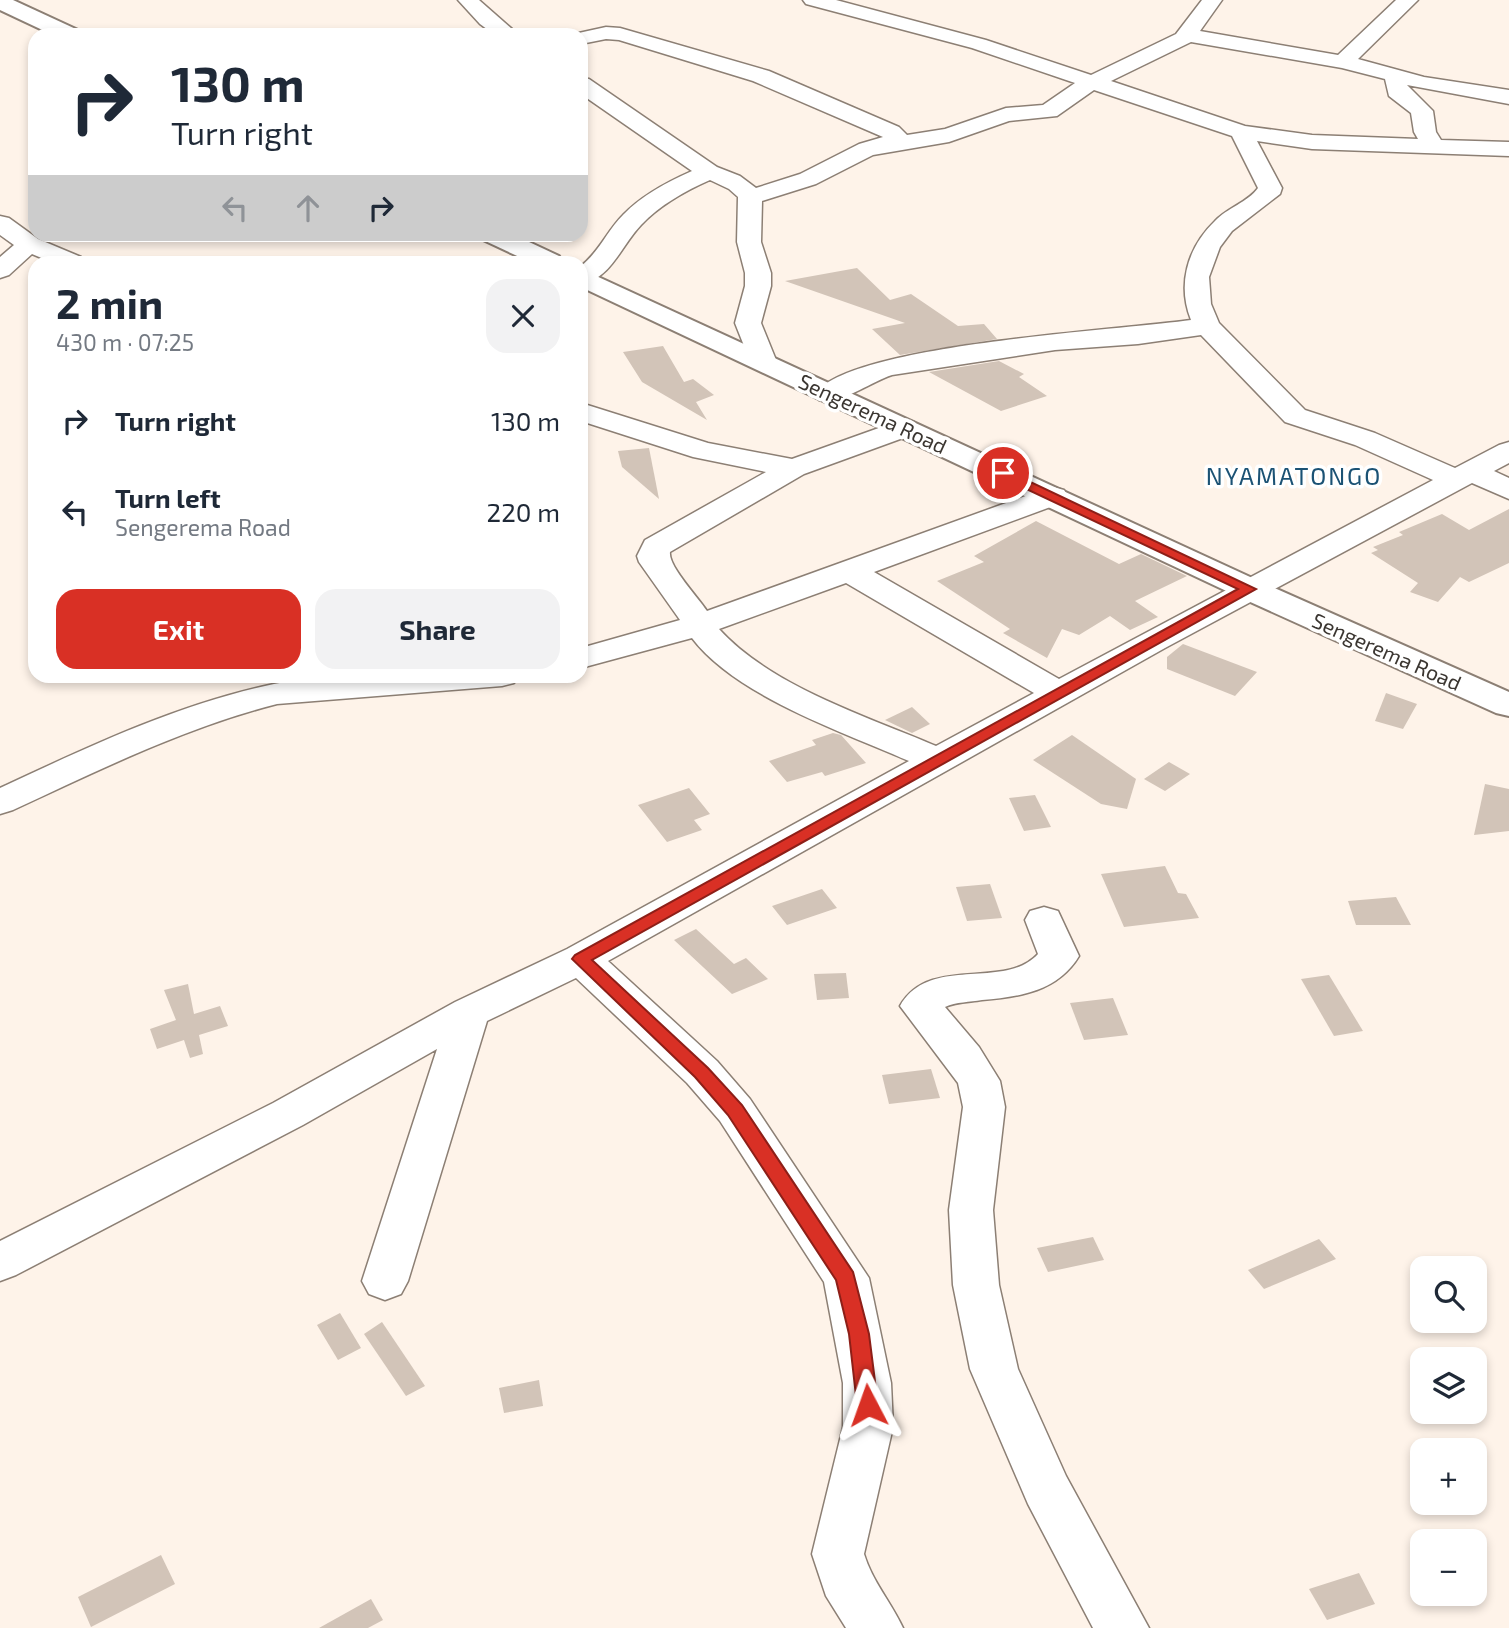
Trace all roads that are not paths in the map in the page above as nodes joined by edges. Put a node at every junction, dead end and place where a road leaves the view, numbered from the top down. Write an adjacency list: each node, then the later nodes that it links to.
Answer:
1 (468, 0): 7 (street)
2 (813, 0): 12 (street)
3 (1212, 0): 8 (street)
4 (1408, 0): 10 (street)
5 (0, 2): 6 (main road)
6 (55, 28)
7 (499, 28)
8 (1185, 35): 10 (street); 12 (street)
9 (588, 37): 16 (street)
10 (1343, 61): 11 (street)
11 (1395, 77): 14 (street); 17 (street)
12 (1091, 83): 15 (street); 16 (street)
13 (588, 89): 19 (street)
14 (1509, 97)
15 (1241, 132): 17 (street); 30 (street)
16 (884, 147): 20 (street)
17 (1434, 147): 18 (street)
18 (1509, 149)
19 (709, 172): 20 (street); 28 (street)
20 (750, 197): 31 (street)
21 (8, 218): 23 (street)
22 (507, 242): 25 (main road)
23 (29, 244): 24 (street); 26 (street); 27 (street)
24 (58, 256)
25 (537, 256)
26 (0, 259)
27 (0, 270)
28 (588, 272)
29 (588, 280): 31 (main road, Sengerema Road)
30 (1207, 326): 32 (street); 37 (street)
31 (762, 360): 32 (main road, Sengerema Road)
32 (829, 394): 34 (main road, Sengerema Road)
33 (588, 414): 36 (street)
34 (904, 428): 36 (street); 39 (main road, Sengerema Road)
35 (1509, 450): 37 (street)
36 (794, 468): 42 (street)
37 (1465, 475): 38 (street); 41 (street)
38 (1509, 490)
39 (1053, 496): 40 (street); 41 (main road, Sengerema Road)
40 (850, 572): 42 (street); 45 (street)
41 (1249, 589): 45 (street); 46 (main road, Sengerema Road)
42 (700, 625): 43 (street); 47 (street)
43 (588, 657)
44 (414, 683): 48 (street)
45 (1058, 693): 47 (street)
46 (1509, 705)
47 (939, 761): 50 (street)
48 (0, 802)
49 (1044, 920): 55 (street)
50 (581, 959): 51 (street); 54 (street)
51 (468, 1012): 52 (street); 53 (street)
52 (0, 1262)
53 (385, 1281)
54 (876, 1628)
55 (1122, 1628)

